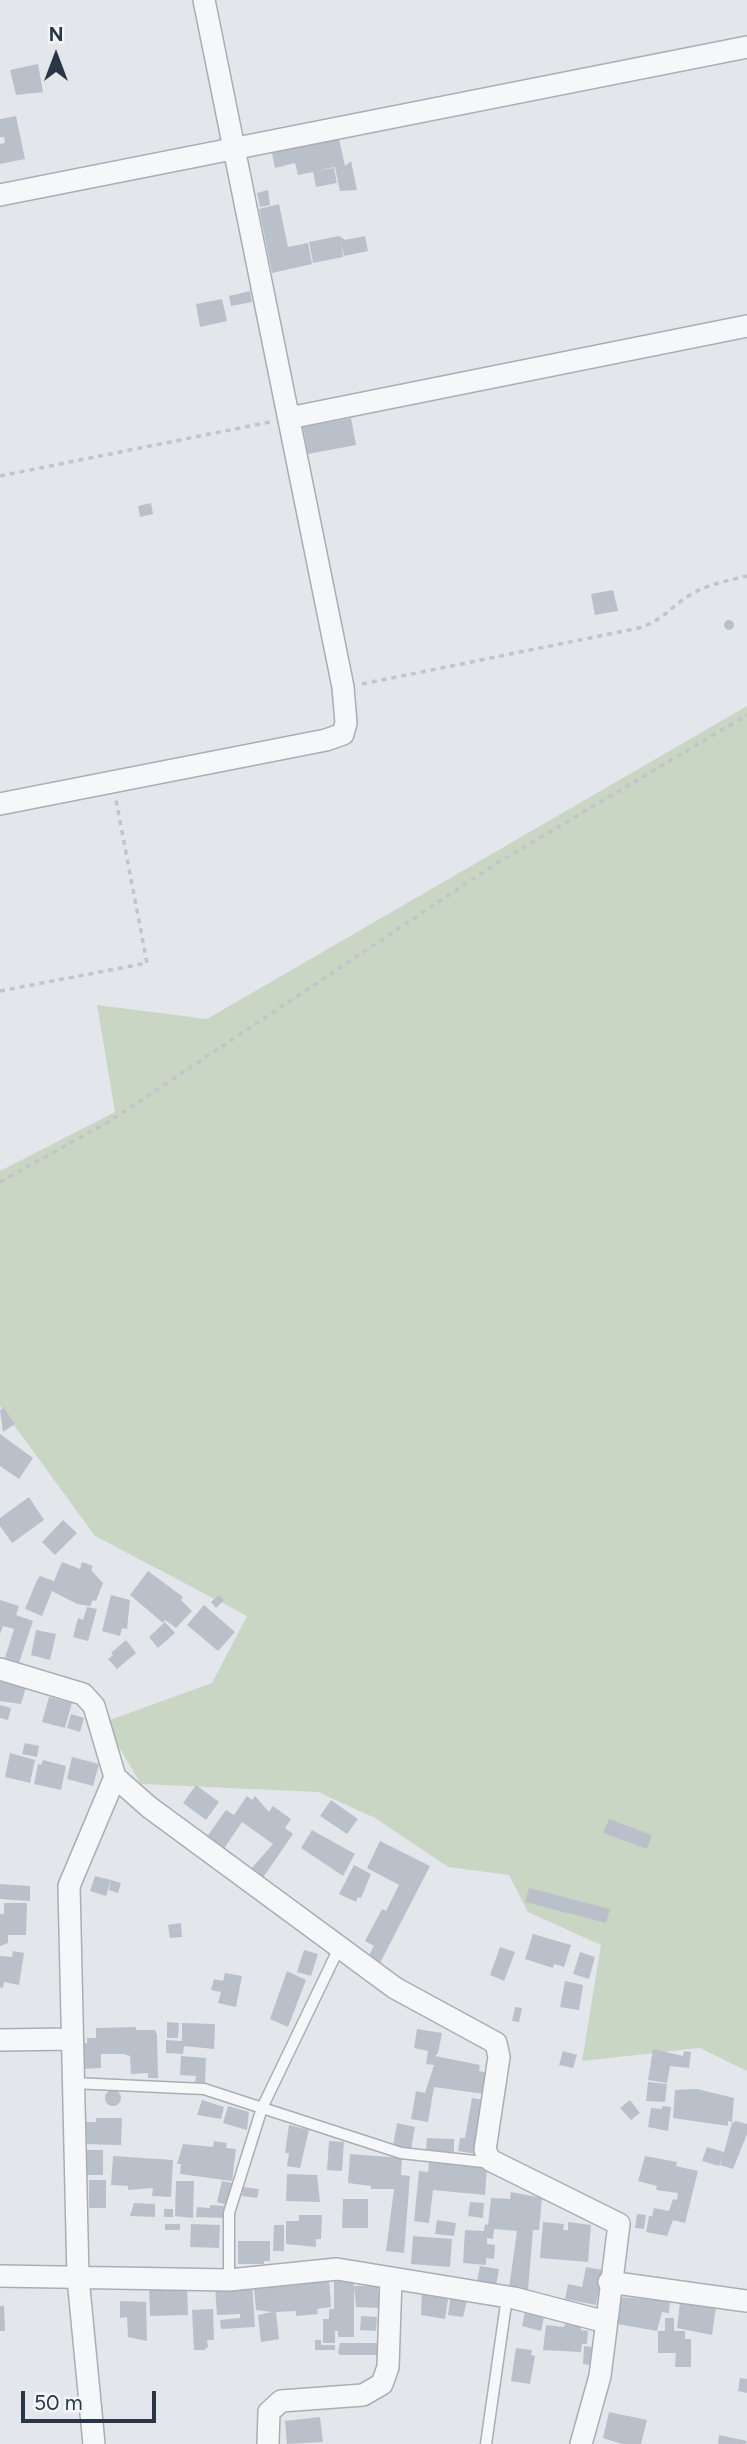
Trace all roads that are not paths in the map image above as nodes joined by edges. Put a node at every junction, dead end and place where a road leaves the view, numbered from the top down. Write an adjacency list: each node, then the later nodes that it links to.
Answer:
1 (204, 0): 3 (street)
2 (747, 47): 3 (street)
3 (233, 149): 4 (street); 6 (street)
4 (0, 195)
5 (747, 326): 6 (street)
6 (289, 418): 7 (street)
7 (0, 804)
8 (0, 1669): 9 (street)
9 (115, 1777): 10 (street); 11 (street)
10 (339, 1948): 14 (lane); 15 (street)
11 (72, 2039): 12 (street); 13 (street)
12 (0, 2040)
13 (73, 2083): 14 (lane); 18 (street)
14 (262, 2108): 15 (lane); 19 (lane)
15 (497, 2164): 20 (street)
16 (0, 2276): 18 (street)
17 (391, 2277): 19 (street); 21 (street); 25 (street)
18 (78, 2278): 19 (street); 24 (street)
19 (229, 2280)
20 (609, 2282): 22 (street); 23 (street)
21 (507, 2297): 23 (street); 26 (lane)
22 (747, 2301)
23 (606, 2322): 27 (street)
24 (94, 2444)
25 (268, 2444)
26 (486, 2444)
27 (581, 2444)

